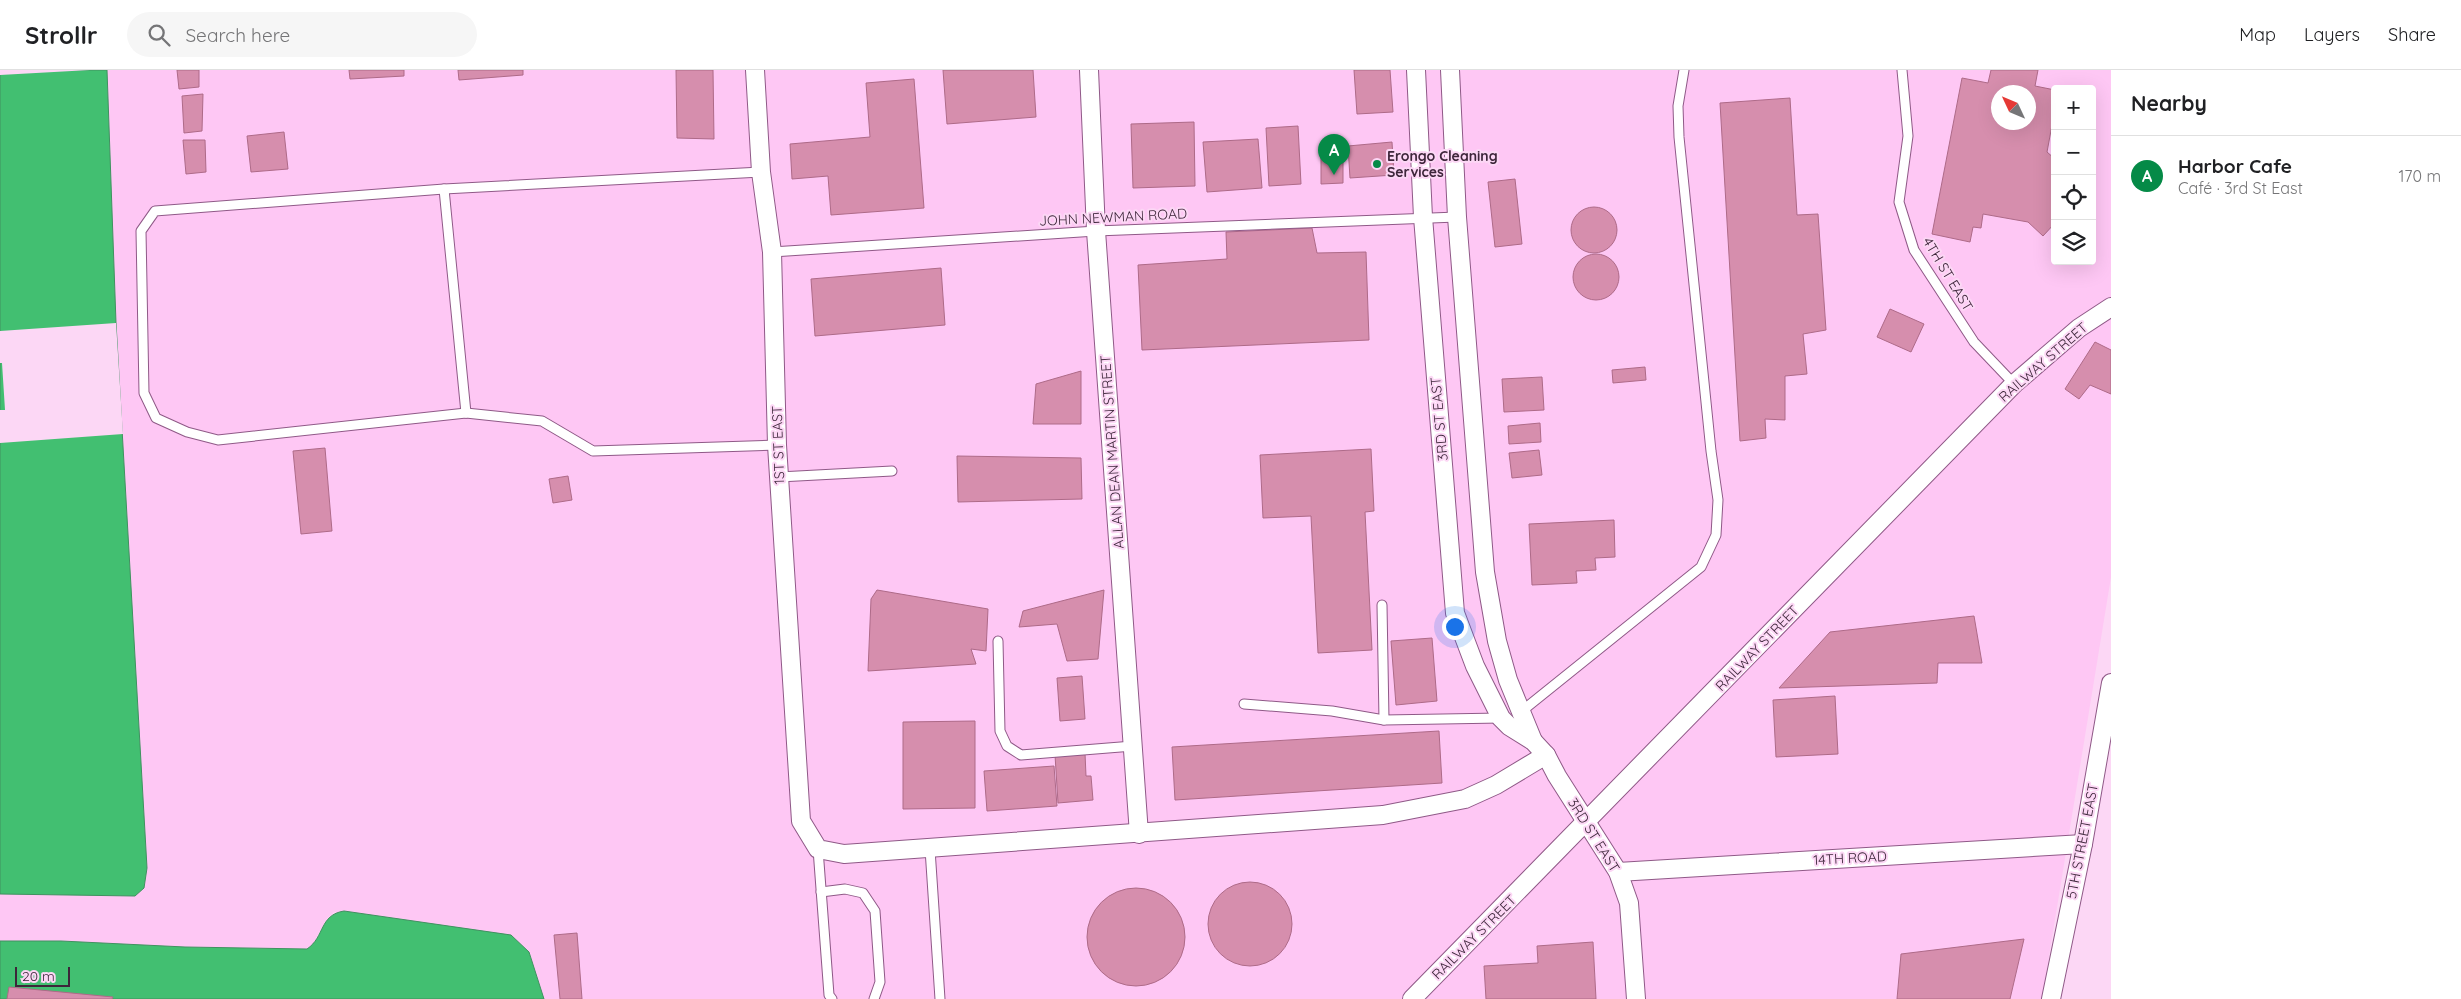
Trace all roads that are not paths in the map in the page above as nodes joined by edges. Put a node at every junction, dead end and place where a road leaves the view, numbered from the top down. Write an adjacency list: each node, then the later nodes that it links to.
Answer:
1 (755, 70): 7 (street, 1ST ST EAST)
2 (1089, 70): 11 (street, ALLAN DEAN MARTIN STREET)
3 (1416, 70): 9 (street, 3RD ST EAST)
4 (1450, 70): 10 (street, 3RD ST EAST)
5 (1684, 70): 23 (lane)
6 (1902, 70): 14 (lane, 4TH ST EAST)
7 (761, 172): 8 (lane); 12 (street, 1ST ST EAST)
8 (444, 189): 15 (lane); 15 (lane)
9 (1423, 217): 10 (lane, JOHN NEWMAN ROAD); 11 (lane, JOHN NEWMAN ROAD); 24 (street, 3RD ST EAST)
10 (1457, 217): 23 (street, 3RD ST EAST)
11 (1096, 231): 12 (lane, JOHN NEWMAN ROAD); 27 (street, ALLAN DEAN MARTIN STREET)
12 (772, 252): 16 (street, 1ST ST EAST)
13 (2111, 307): 14 (street, RAILWAY STREET)
14 (2014, 384): 29 (street, RAILWAY STREET)
15 (466, 413): 16 (lane)
16 (777, 445): 18 (street, 1ST ST EAST)
17 (892, 471): 18 (lane)
18 (779, 477): 32 (street, 1ST ST EAST)
19 (1382, 605): 25 (lane)
20 (998, 641): 27 (lane)
21 (2111, 682): 31 (street, 5TH STREET EAST)
22 (1244, 704): 25 (lane)
23 (1522, 711): 26 (street, 3RD ST EAST)
24 (1501, 718): 25 (lane); 26 (street, 3RD ST EAST)
25 (1384, 720)
26 (1533, 741): 28 (street, 3RD ST EAST)
27 (1133, 746): 30 (street, ALLAN DEAN MARTIN STREET)
28 (1546, 755): 29 (street, 3RD ST EAST); 30 (street)
29 (1588, 822): 34 (street, 3RD ST EAST); 39 (street, RAILWAY STREET)
30 (1139, 834): 33 (street)
31 (2083, 844): 34 (street, 14TH ROAD); 41 (street, 5TH STREET EAST)
32 (818, 849): 33 (street); 35 (lane)
33 (930, 849): 38 (lane)
34 (1618, 872): 40 (street, 3RD ST EAST)
35 (821, 892): 36 (lane); 37 (lane)
36 (832, 999)
37 (874, 999)
38 (940, 999)
39 (1412, 999)
40 (1636, 999)
41 (2051, 999)

